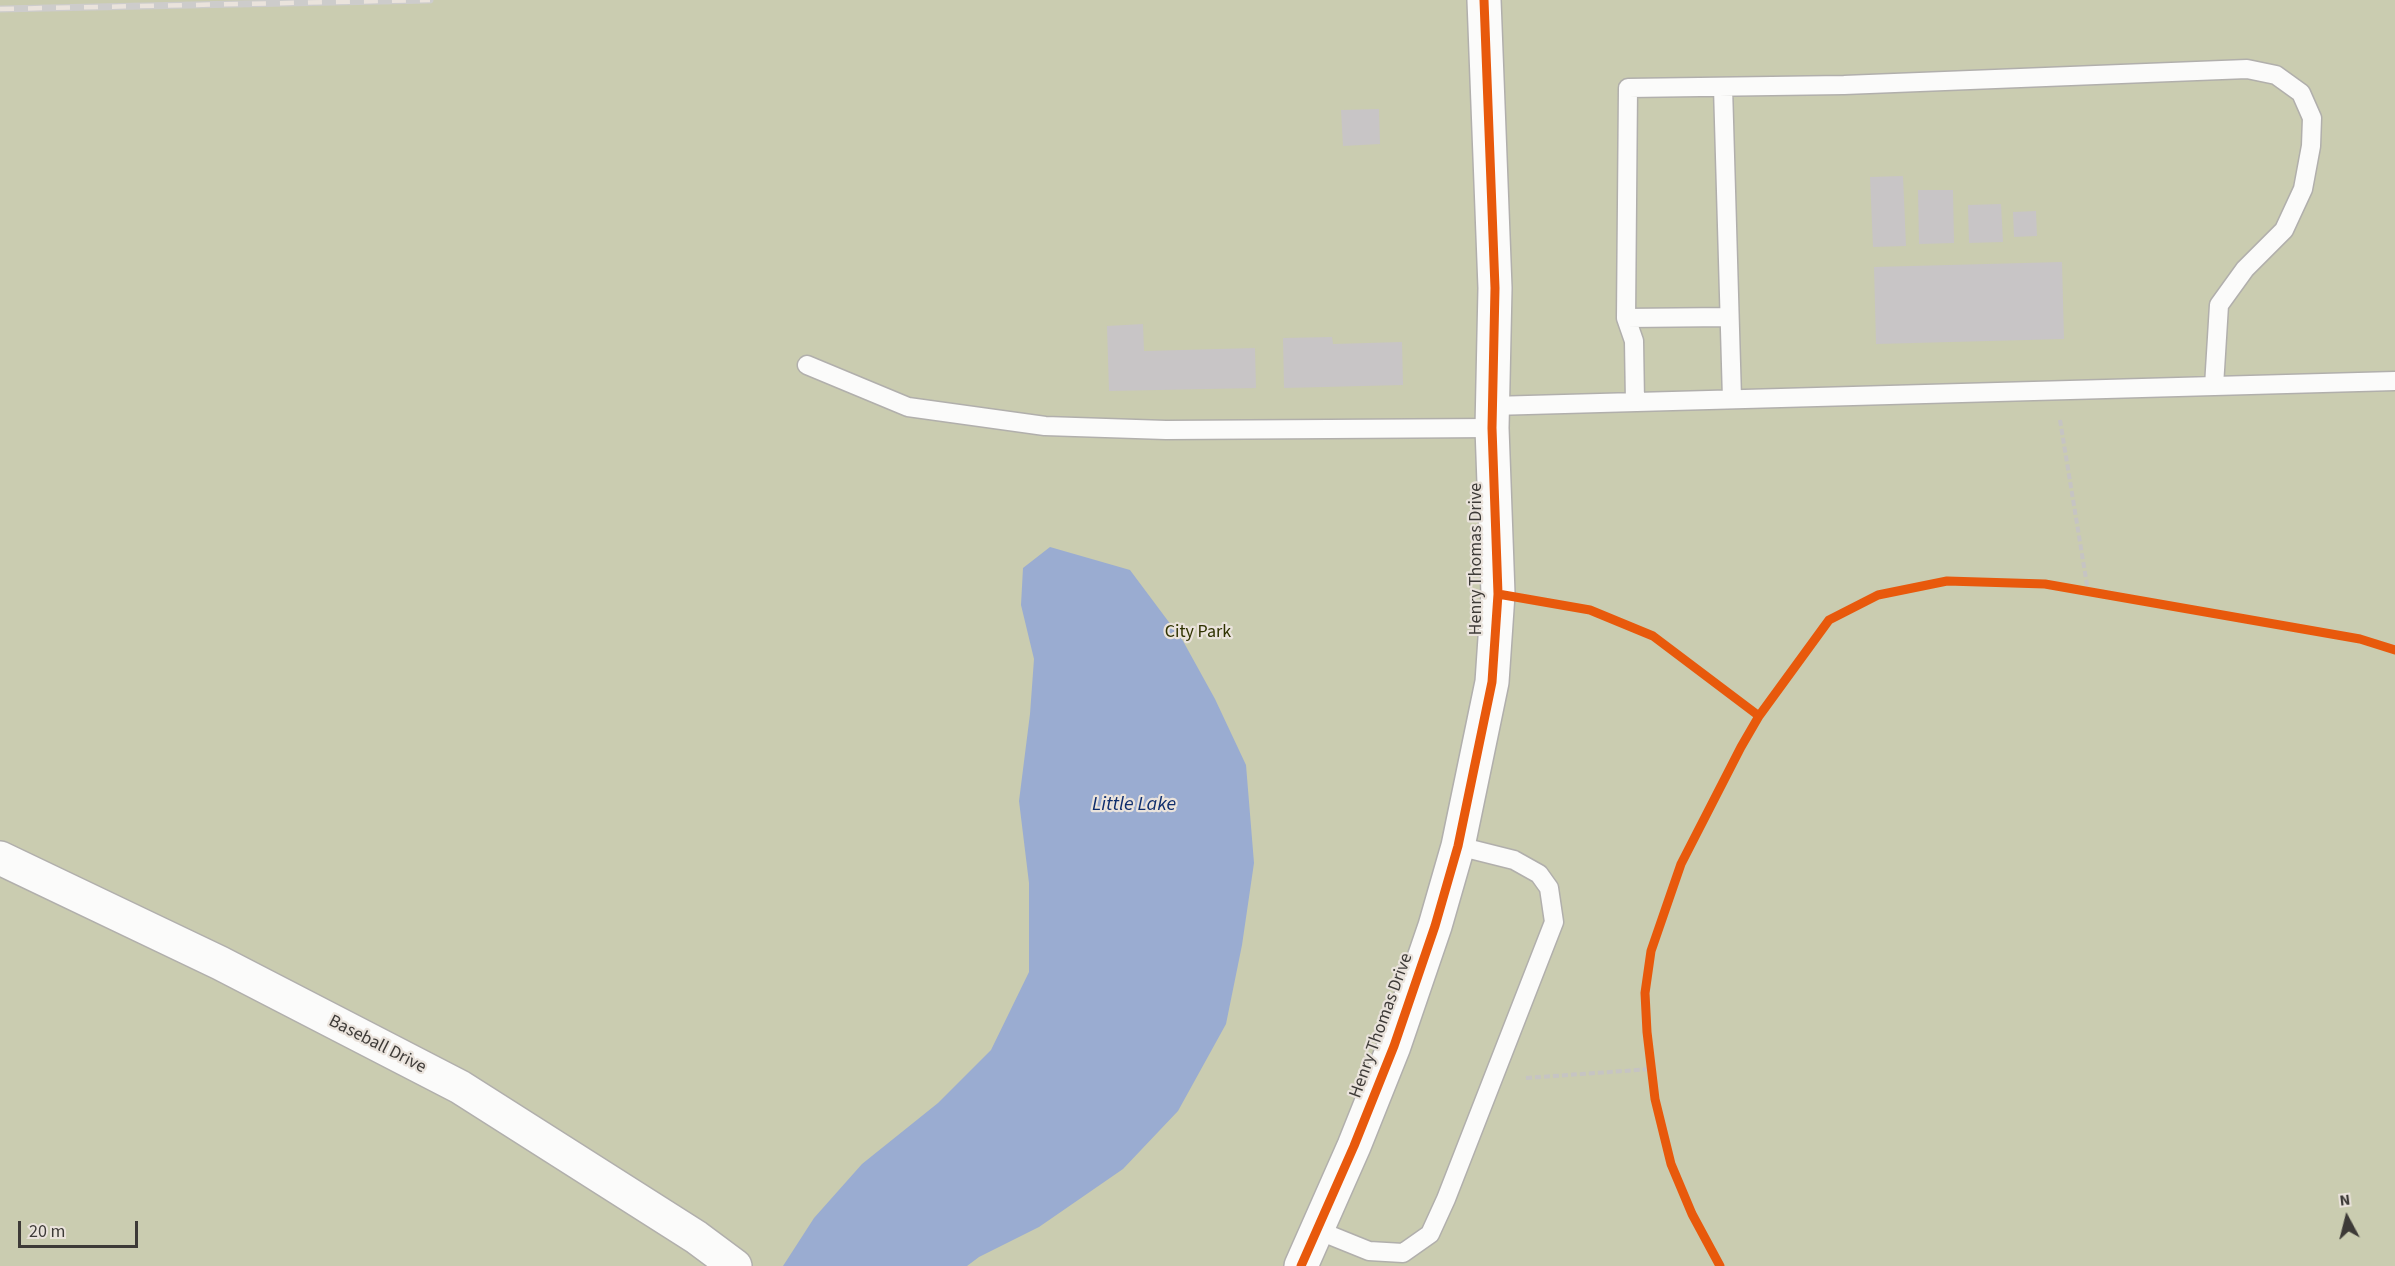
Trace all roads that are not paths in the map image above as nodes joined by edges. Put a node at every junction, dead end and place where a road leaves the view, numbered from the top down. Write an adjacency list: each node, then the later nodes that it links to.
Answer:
1 (1484, 0): 10 (street, Henry Thomas Drive)
2 (1723, 87): 3 (lane); 4 (lane); 7 (lane)
3 (1729, 317): 4 (lane); 8 (lane)
4 (1626, 318): 9 (lane)
5 (807, 365): 10 (lane)
6 (2395, 381): 7 (lane)
7 (2214, 386): 8 (lane)
8 (1732, 399): 9 (lane)
9 (1635, 402): 10 (lane)
10 (1492, 417): 11 (street, Henry Thomas Drive)
11 (1458, 846): 13 (street, Henry Thomas Drive); 13 (lane)
12 (0, 858): 14 (street, Baseball Drive)
13 (1317, 1230): 15 (street, Henry Thomas Drive)
14 (735, 1266)
15 (1301, 1266)

